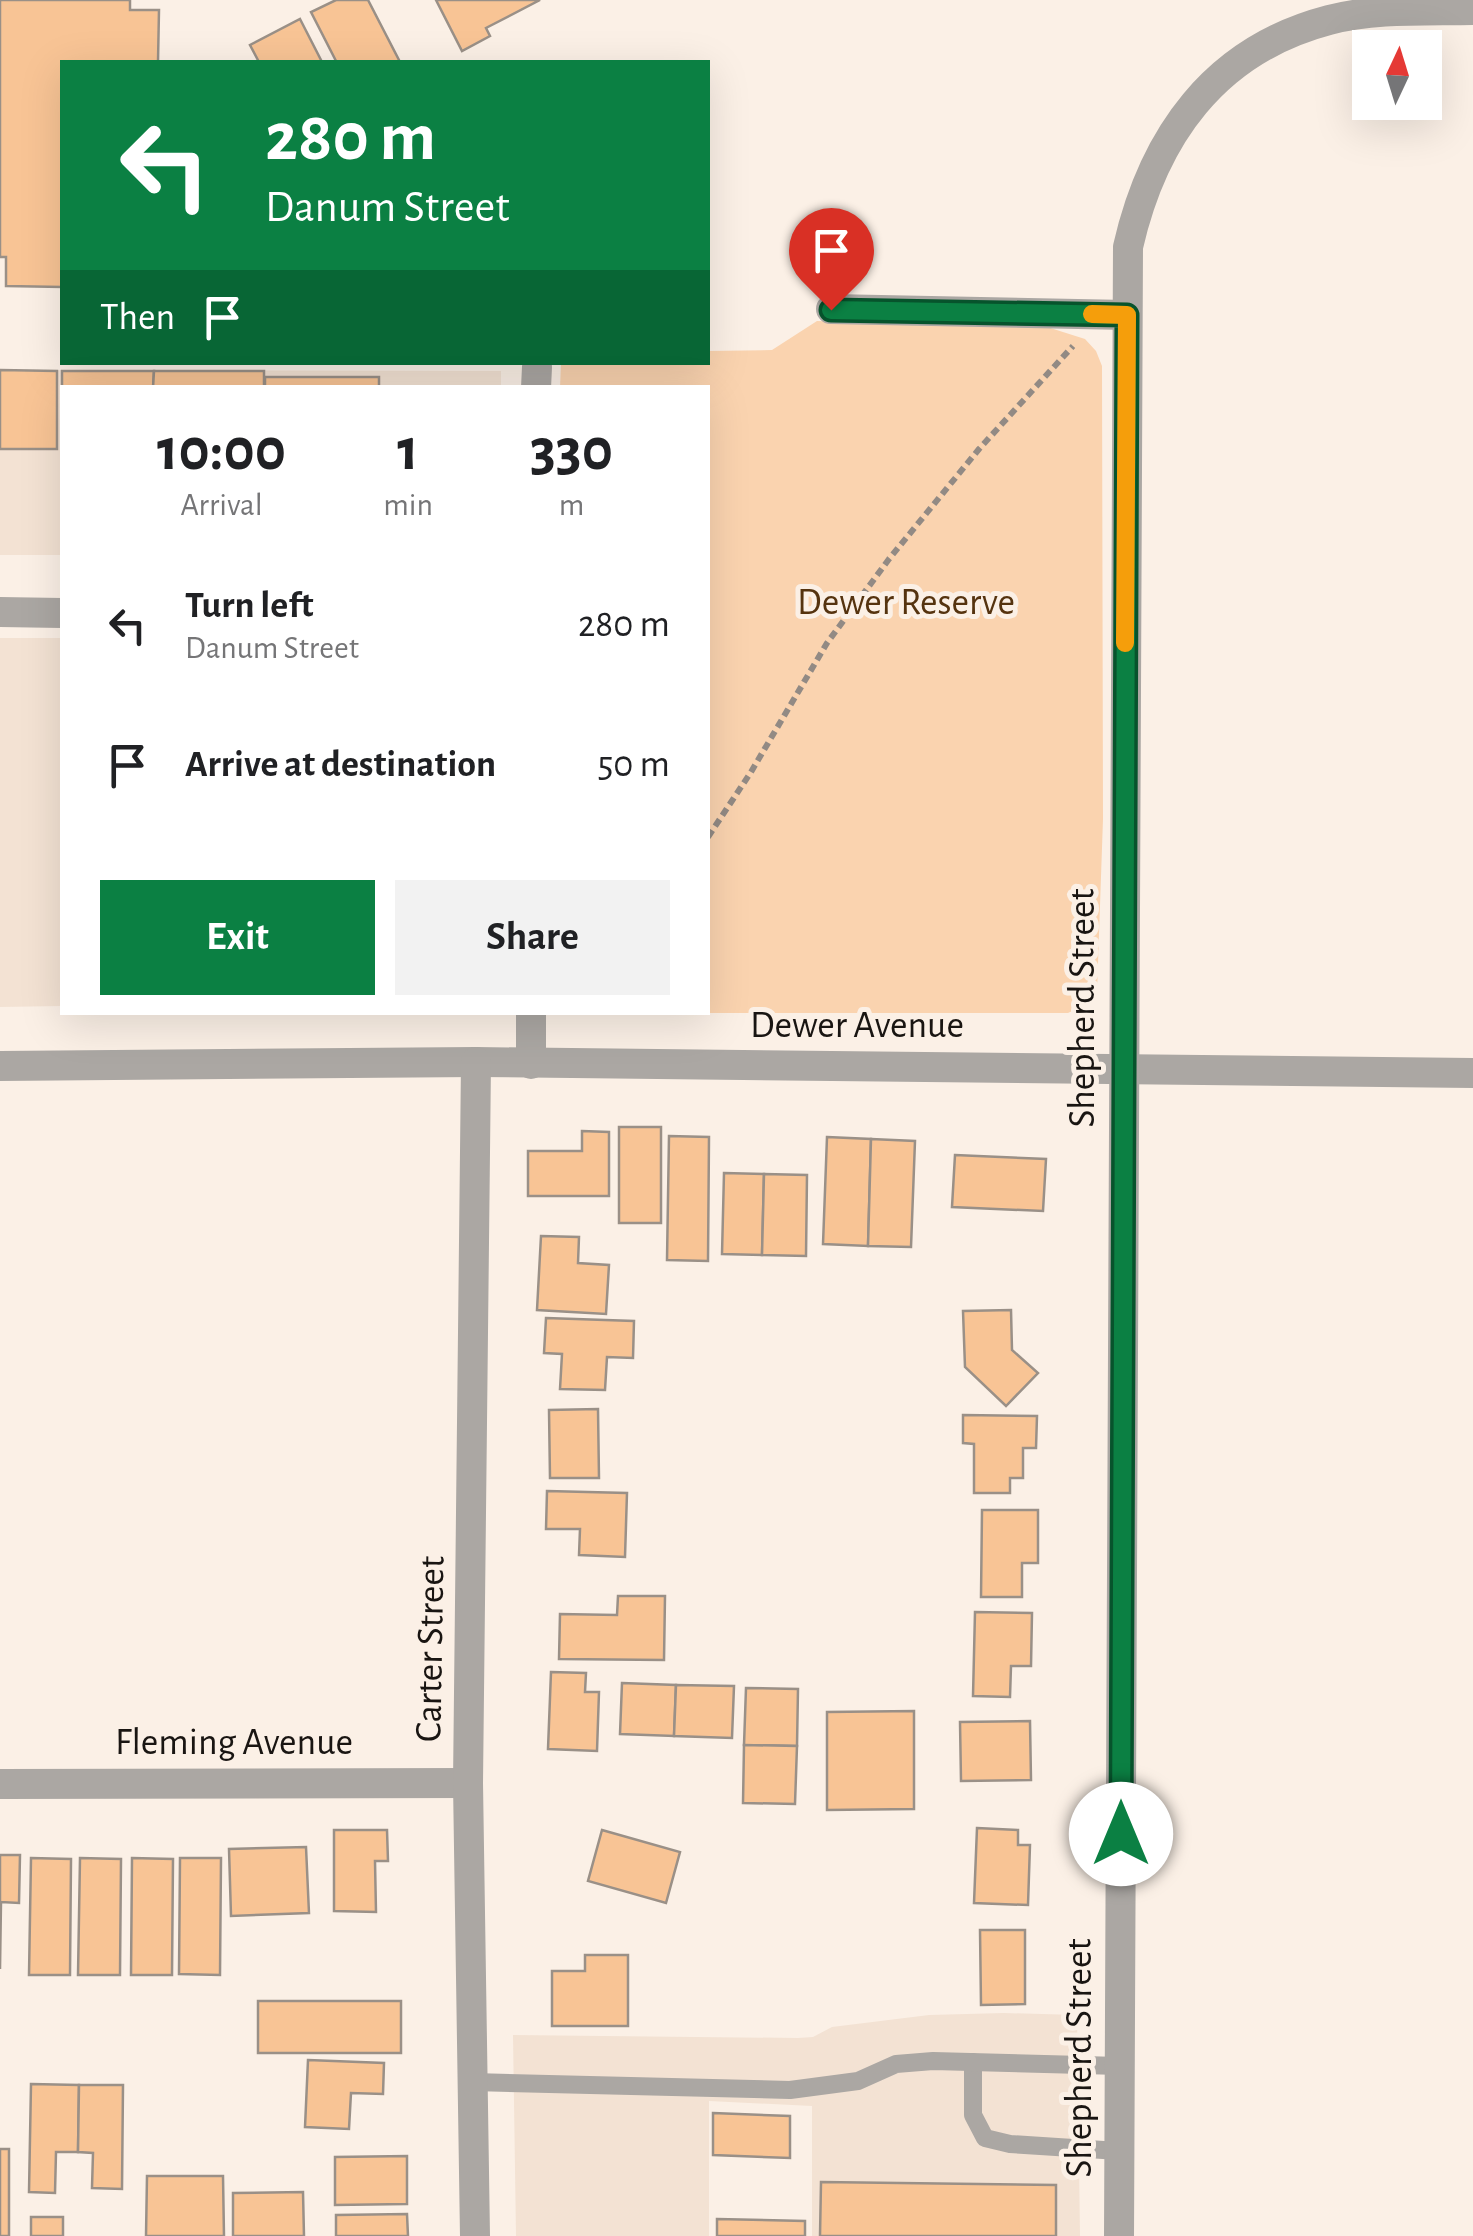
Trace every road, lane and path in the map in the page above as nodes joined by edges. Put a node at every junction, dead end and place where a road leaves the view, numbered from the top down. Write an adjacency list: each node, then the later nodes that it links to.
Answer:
1 (1473, 10): 4 (street, Shepherd Street)
2 (831, 310): 3 (street)
3 (1084, 314): 4 (street); 7 (path)
4 (1127, 315): 12 (street, Shepherd Street)
5 (0, 612): 6 (street)
6 (60, 613)
7 (710, 834)
8 (531, 1015): 10 (street)
9 (476, 1062): 10 (street, Dewer Avenue); 11 (street, Dewer Avenue); 14 (street, Carter Street)
10 (531, 1064): 12 (street, Dewer Avenue)
11 (0, 1066)
12 (1123, 1067): 13 (street, Dewer Avenue); 17 (street, Shepherd Street)
13 (1473, 1073)
14 (468, 1782): 15 (street, Fleming Avenue); 18 (street, Carter Street)
15 (0, 1784)
16 (974, 2062): 17 (lane); 18 (lane); 19 (lane)
17 (1120, 2066): 19 (street, Shepherd Street)
18 (473, 2082): 20 (street, Carter Street)
19 (1120, 2151): 21 (street, Shepherd Street)
20 (475, 2236)
21 (1119, 2236)

